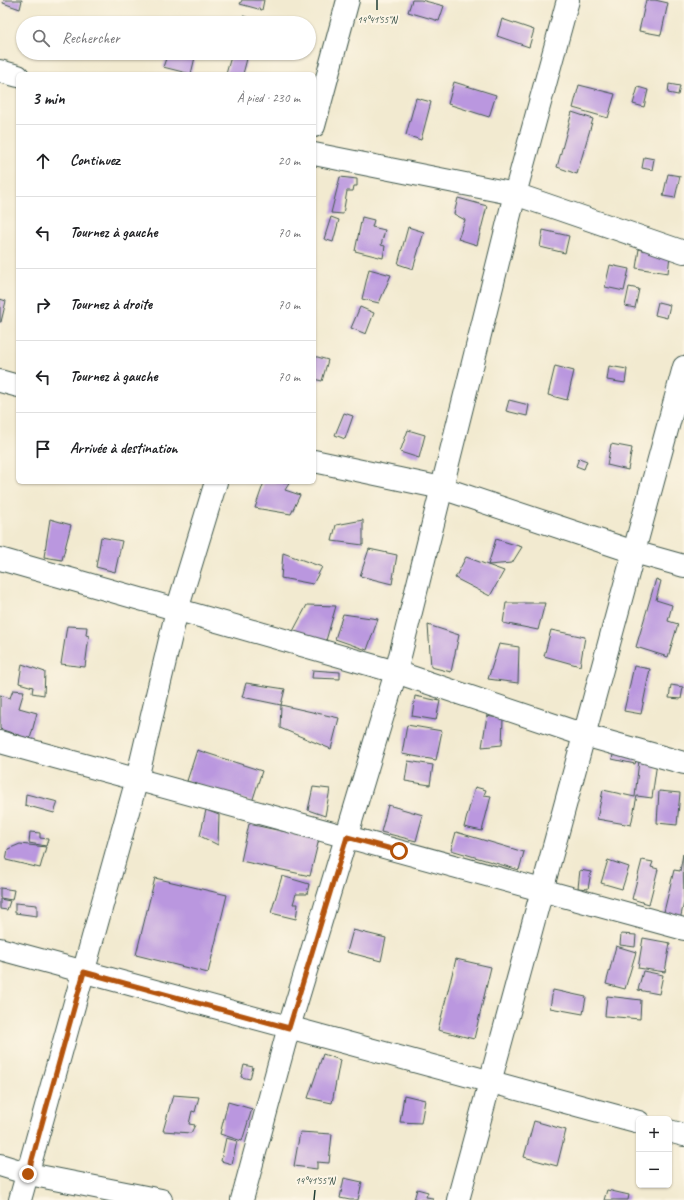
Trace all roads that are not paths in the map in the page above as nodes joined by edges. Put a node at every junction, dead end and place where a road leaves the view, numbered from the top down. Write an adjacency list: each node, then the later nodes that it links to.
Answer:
1 (348, 0): 5 (street)
2 (568, 0): 7 (street)
3 (0, 71): 4 (street)
4 (16, 75)
5 (316, 119)
6 (316, 154): 7 (street)
7 (515, 194): 8 (street); 14 (street)
8 (684, 252)
9 (684, 367): 15 (street)
10 (0, 381): 11 (street)
11 (16, 385)
12 (316, 461): 14 (street)
13 (215, 484): 18 (street)
14 (442, 488): 15 (street); 19 (street)
15 (634, 552): 17 (street); 20 (street)
16 (0, 559): 18 (street)
17 (684, 566)
18 (177, 610): 19 (street); 23 (street)
19 (396, 672): 20 (street); 24 (street)
20 (584, 735): 22 (street); 25 (street)
21 (0, 742): 23 (street)
22 (684, 763)
23 (137, 779): 24 (street); 28 (street)
24 (347, 837): 25 (street); 29 (street)
25 (542, 890): 26 (street); 30 (street)
26 (684, 929)
27 (0, 949): 28 (street)
28 (84, 972): 29 (street); 35 (street)
29 (289, 1028): 30 (street); 38 (street)
30 (490, 1082): 31 (street); 39 (street)
31 (636, 1121)
32 (672, 1132): 33 (street)
33 (684, 1135)
34 (0, 1165): 35 (street)
35 (28, 1174): 36 (street); 37 (street)
36 (20, 1200)
37 (161, 1200)
38 (242, 1200)
39 (458, 1200)

